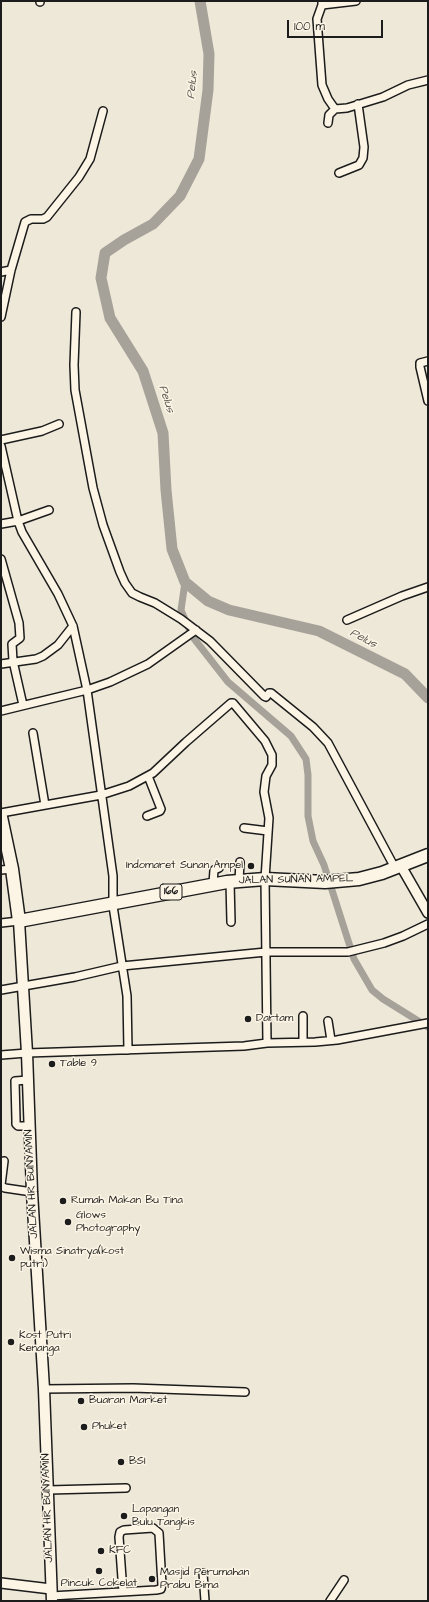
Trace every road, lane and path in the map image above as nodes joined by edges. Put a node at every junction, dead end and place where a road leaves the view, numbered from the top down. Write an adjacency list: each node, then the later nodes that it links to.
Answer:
1 (356, 1): 2 (street)
2 (322, 3): 5 (street)
3 (428, 80): 4 (street)
4 (358, 104): 5 (street); 8 (street)
5 (334, 109): 7 (street)
6 (103, 111): 9 (street)
7 (328, 123)
8 (339, 173)
9 (11, 270): 10 (street); 12 (street)
10 (1, 272)
11 (76, 312): 26 (street)
12 (1, 317)
13 (428, 361): 14 (street)
14 (428, 401)
15 (59, 424): 16 (street)
16 (1, 440)
17 (1, 446): 18 (street)
18 (3, 466): 20 (street)
19 (49, 510): 20 (street)
20 (18, 521): 21 (street); 25 (street)
21 (1, 524)
22 (1, 560): 27 (street)
23 (428, 587): 24 (street)
24 (347, 620)
25 (73, 626): 27 (street); 29 (street)
26 (196, 630): 29 (street); 43 (street)
27 (13, 661): 28 (street); 30 (street)
28 (1, 664)
29 (87, 690): 30 (street); 34 (street)
30 (24, 705): 31 (street)
31 (1, 711)
32 (33, 732): 35 (street)
33 (148, 776): 34 (street); 38 (street); 40 (street)
34 (101, 795): 35 (street); 49 (street)
35 (45, 805): 36 (street)
36 (1, 813)
37 (1, 816): 45 (main road, JALAN HR BUNYAMIN)
38 (146, 816)
39 (244, 828): 40 (street)
40 (268, 831): 46 (street)
41 (428, 855): 43 (main road, JALAN SUNAN AMPEL / 166)
42 (240, 862): 47 (street)
43 (398, 867): 46 (main road, JALAN SUNAN AMPEL / 166); 50 (street)
44 (218, 868): 48 (street)
45 (7, 870): 51 (main road, JALAN HR BUNYAMIN)
46 (265, 879): 47 (main road, JALAN SUNAN AMPEL / 166); 55 (street)
47 (235, 881): 48 (main road, JALAN SUNAN AMPEL / 166); 52 (street)
48 (213, 884): 49 (main road, JALAN SUNAN AMPEL / 166)
49 (113, 903): 51 (main road, JALAN SUNAN AMPEL / 166); 56 (street)
50 (427, 909)
51 (19, 921): 53 (street); 57 (main road, JALAN HR BUNYAMIN)
52 (231, 922)
53 (1, 923)
54 (428, 924): 55 (street)
55 (266, 952): 56 (street); 64 (street)
56 (122, 966): 57 (street); 65 (street)
57 (22, 986): 58 (street); 66 (main road, JALAN HR BUNYAMIN)
58 (1, 990)
59 (303, 1016): 63 (street)
60 (328, 1021): 62 (street)
61 (427, 1023): 62 (street)
62 (331, 1040): 63 (street)
63 (303, 1042): 64 (street)
64 (268, 1043): 65 (street)
65 (128, 1050): 66 (street)
66 (27, 1053): 67 (street); 70 (main road, JALAN HR BUNYAMIN)
67 (1, 1055)
68 (4, 1161): 69 (street)
69 (1, 1185): 70 (street)
70 (32, 1192): 71 (main road, JALAN HR BUNYAMIN)
71 (44, 1390): 72 (street); 74 (main road, JALAN HR BUNYAMIN)
72 (245, 1392)
73 (126, 1488): 74 (street)
74 (48, 1490): 79 (main road, JALAN HR BUNYAMIN)
75 (203, 1572): 80 (street)
76 (344, 1580): 81 (street)
77 (1, 1583): 79 (street)
78 (123, 1592): 78 (street); 79 (street)
79 (51, 1595)
80 (205, 1601)
81 (330, 1601)

